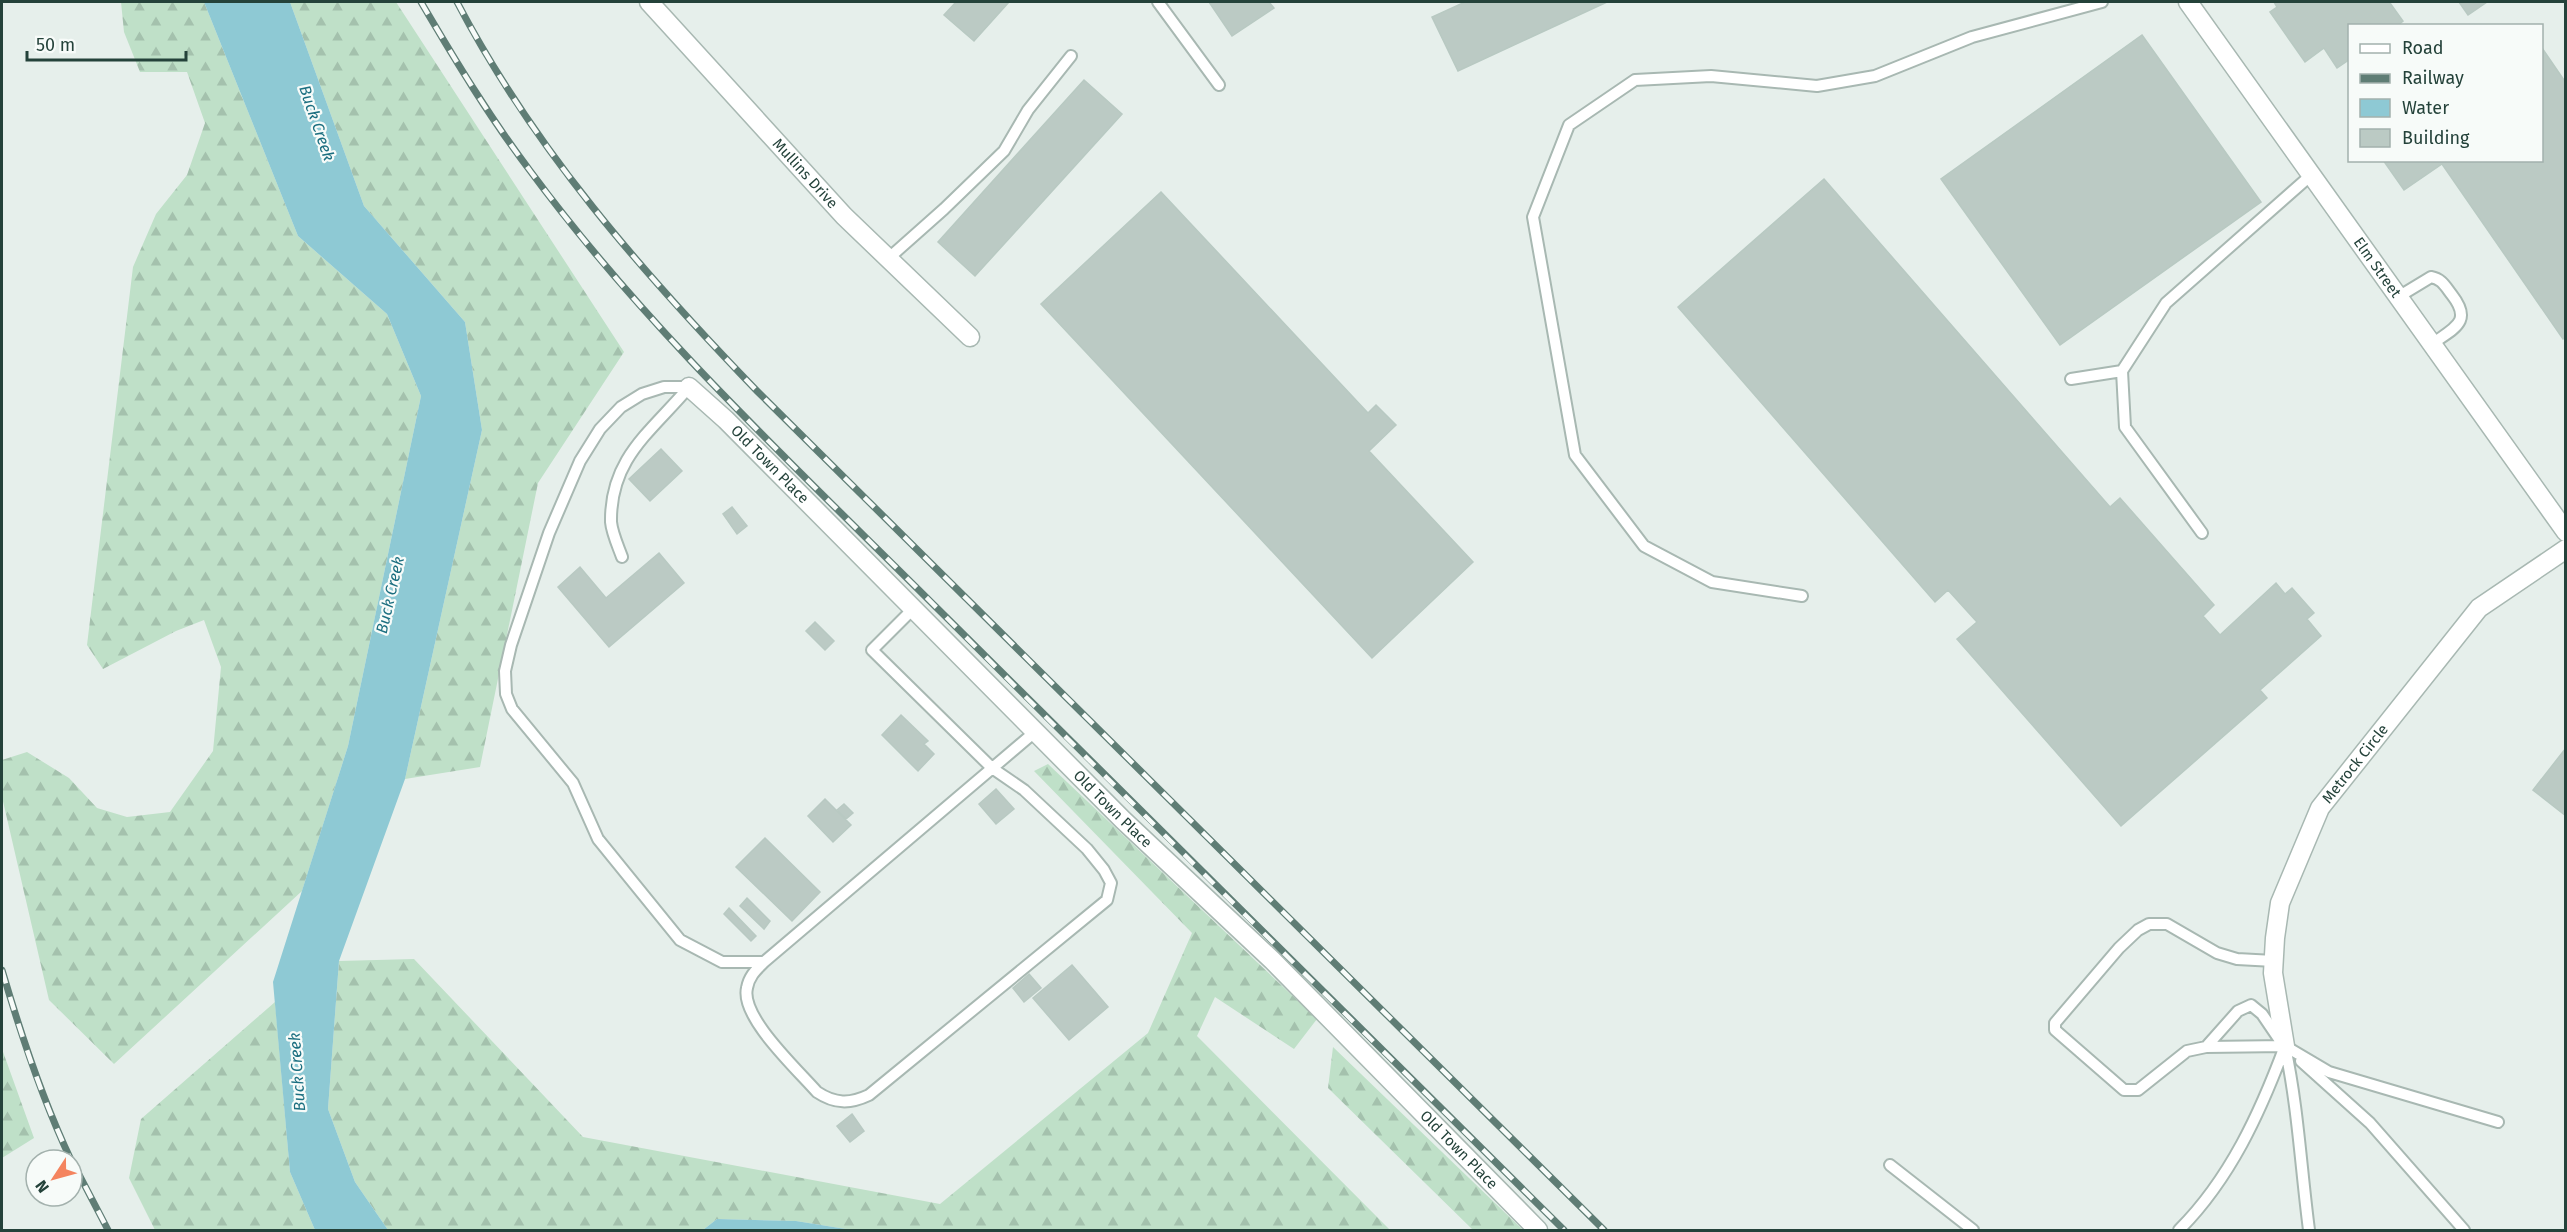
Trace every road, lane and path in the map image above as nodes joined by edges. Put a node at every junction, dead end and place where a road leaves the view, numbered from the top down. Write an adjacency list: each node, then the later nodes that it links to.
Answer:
1 (650, 2): 8 (street, Mullins Drive)
2 (1158, 2): 6 (lane)
3 (2102, 2): 19 (lane)
4 (2188, 2): 7 (street, Elm Street)
5 (1071, 56): 8 (lane)
6 (1219, 85)
7 (2310, 176): 9 (street, Elm Street); 12 (lane)
8 (890, 257): 10 (street, Mullins Drive)
9 (2398, 297): 11 (street, Elm Street); 11 (lane)
10 (970, 337)
11 (2432, 344): 15 (street, Elm Street)
12 (2122, 371): 13 (lane); 16 (lane)
13 (2071, 379)
14 (689, 387): 18 (lane); 20 (street, Old Town Place); 24 (lane)
15 (2565, 532)
16 (2202, 533)
17 (2565, 549): 23 (street, Metrock Circle)
18 (622, 557)
19 (1802, 596)
20 (913, 609): 21 (street, Old Town Place); 22 (lane)
21 (1036, 731): 22 (lane); 29 (street, Old Town Place)
22 (992, 768): 24 (lane); 24 (lane)
23 (2274, 961): 25 (street, Metrock Circle); 26 (lane)
24 (764, 962)
25 (2284, 1046): 26 (lane); 26 (lane); 27 (lane); 31 (lane); 32 (lane); 33 (lane)
26 (2206, 1047)
27 (2498, 1122)
28 (1890, 1164): 30 (lane)
29 (1538, 1230)
30 (1972, 1230)
31 (2179, 1230)
32 (2309, 1230)
33 (2464, 1230)

